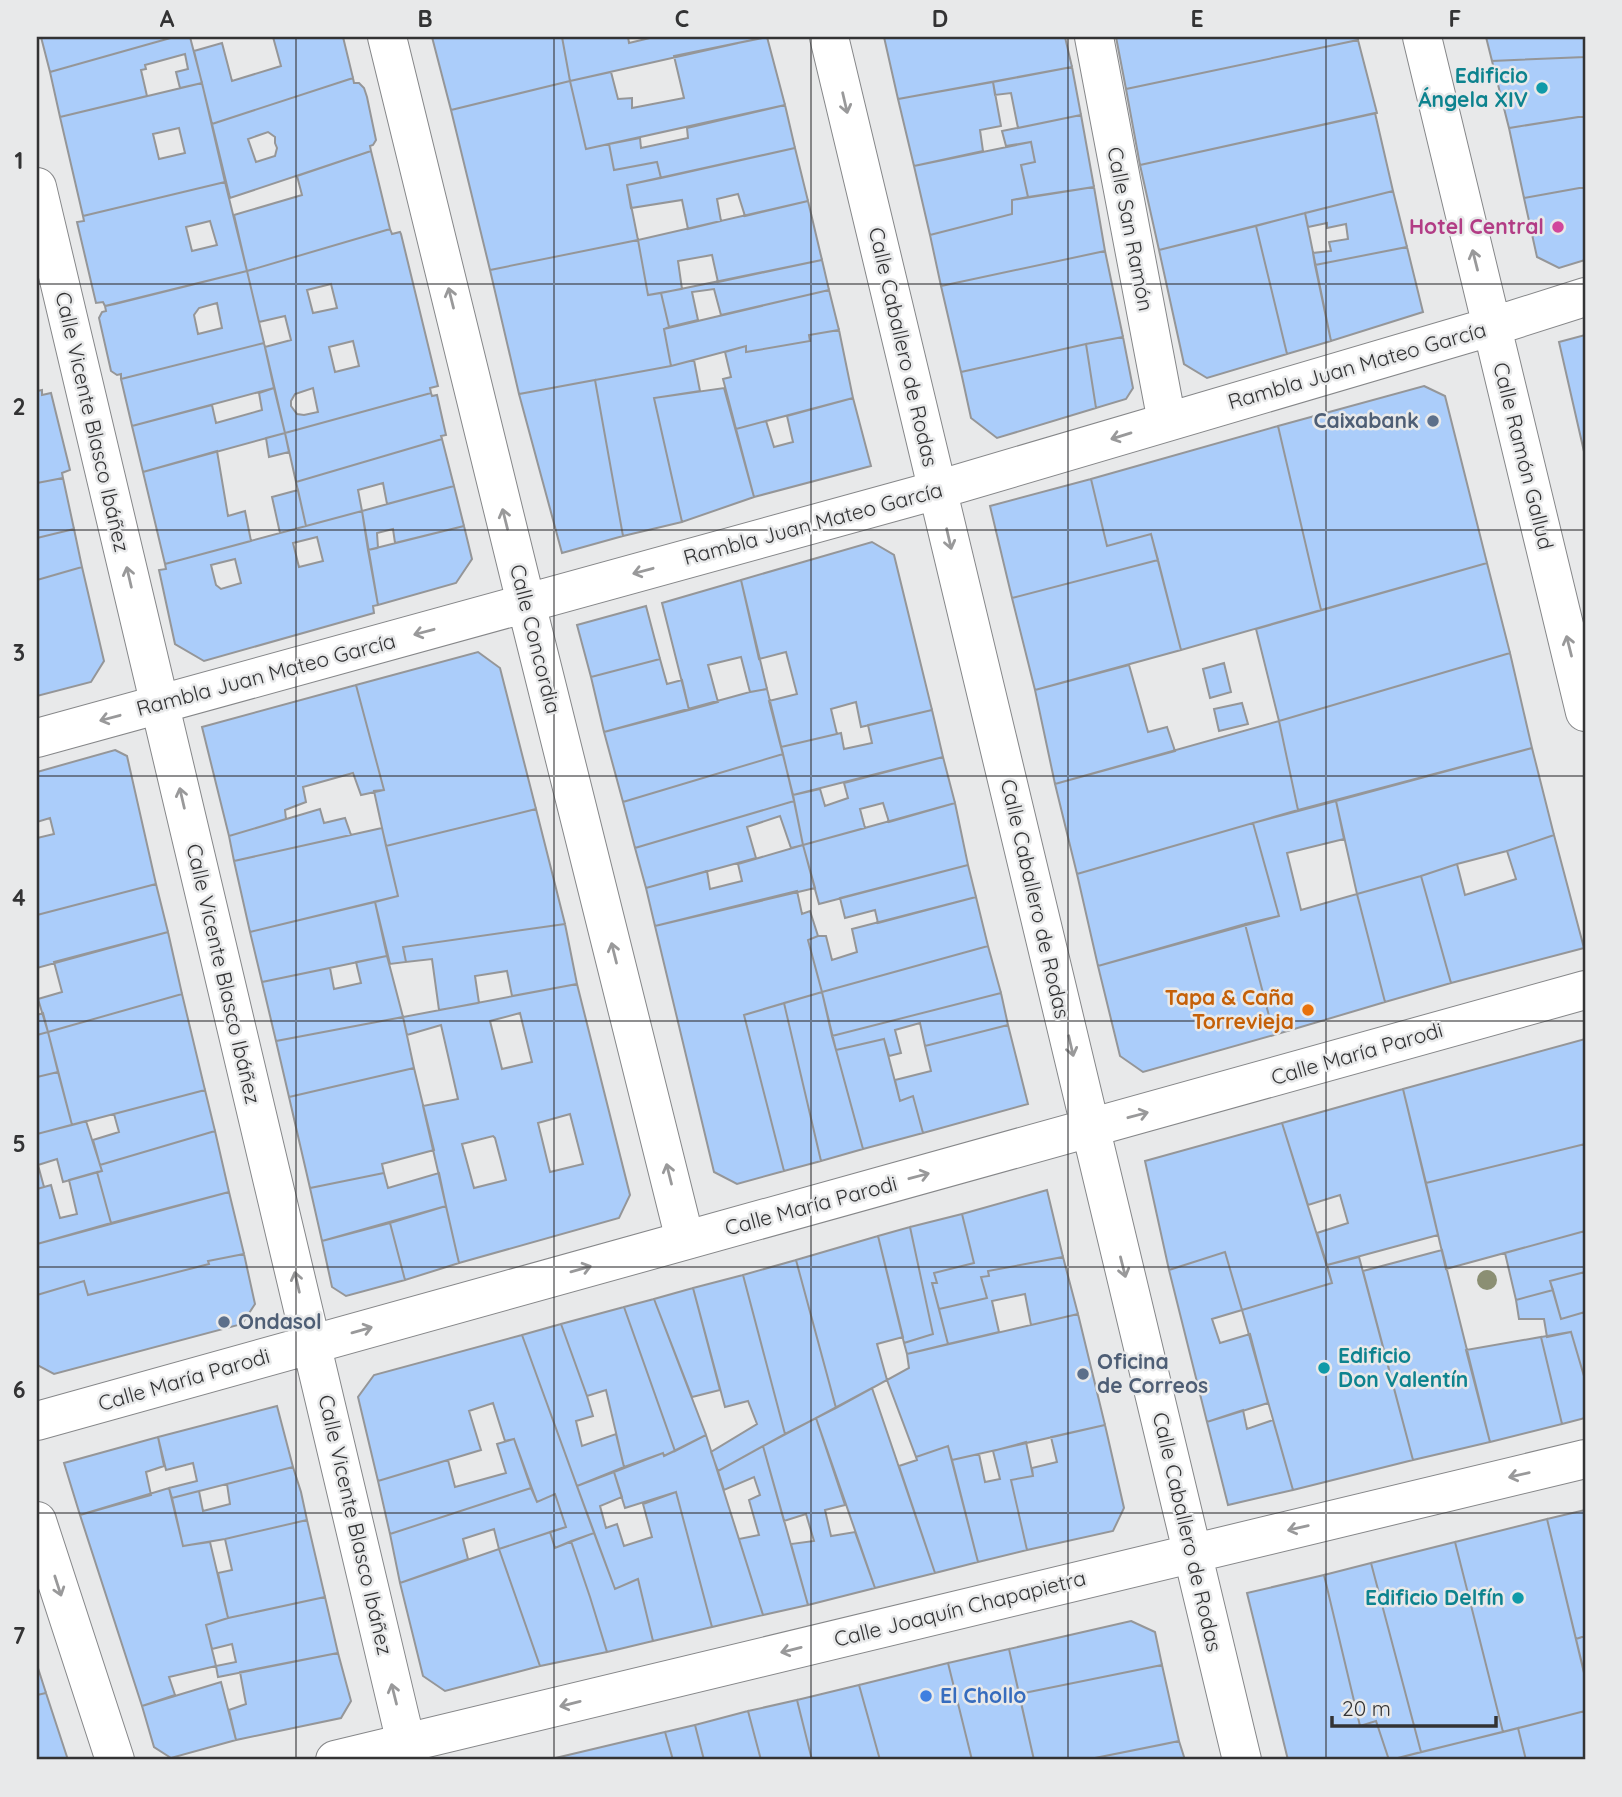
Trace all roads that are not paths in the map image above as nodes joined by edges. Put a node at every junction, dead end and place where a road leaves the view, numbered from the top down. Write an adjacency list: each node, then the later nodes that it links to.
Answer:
1 (387, 37): 10 (street, Calle Concordia, one-way to 1)
2 (829, 37): 9 (street, Calle Caballero de Rodas, one-way to 9)
3 (1094, 37): 8 (street, Calle San Ramón)
4 (1422, 37): 7 (street, Calle Ramón Gallud, one-way to 4)
5 (37, 187): 11 (street, Calle Vicente Blasco Ibáñez, one-way to 5)
6 (1585, 297): 7 (street, Rambla Juan Mateo García)
7 (1492, 326): 8 (street, Rambla Juan Mateo García); 12 (street, Calle Ramón Gallud, one-way to 7)
8 (1167, 422): 9 (street, Rambla Juan Mateo García, one-way to 9)
9 (937, 491): 10 (street, Rambla Juan Mateo García, one-way to 10); 15 (street, Calle Caballero de Rodas, one-way to 15)
10 (526, 603): 11 (street, Rambla Juan Mateo García, one-way to 11); 16 (street, Calle Concordia, one-way to 10)
11 (160, 705): 13 (street, Rambla Juan Mateo García, one-way to 13); 17 (street, Calle Vicente Blasco Ibáñez, one-way to 11)
12 (1585, 712)
13 (37, 738)
14 (1585, 990): 15 (street, Calle María Parodi, one-way to 14)
15 (1090, 1128): 16 (street, Calle María Parodi, one-way to 15); 21 (street, Calle Caballero de Rodas, one-way to 21)
16 (685, 1240): 17 (street, Calle María Parodi, one-way to 16)
17 (312, 1344): 18 (street, Calle María Parodi); 22 (street, Calle Vicente Blasco Ibáñez, one-way to 17)
18 (37, 1421)
19 (1585, 1459): 21 (street, Calle Joaquín Chapapietra, one-way to 21)
20 (37, 1521): 23 (street, one-way to 23)
21 (1192, 1553): 22 (street, Calle Joaquín Chapapietra, one-way to 22); 25 (street, Calle Caballero de Rodas)
22 (408, 1752): 24 (street, Calle Joaquín Chapapietra)
23 (115, 1760)
24 (335, 1760)
25 (1242, 1760)

